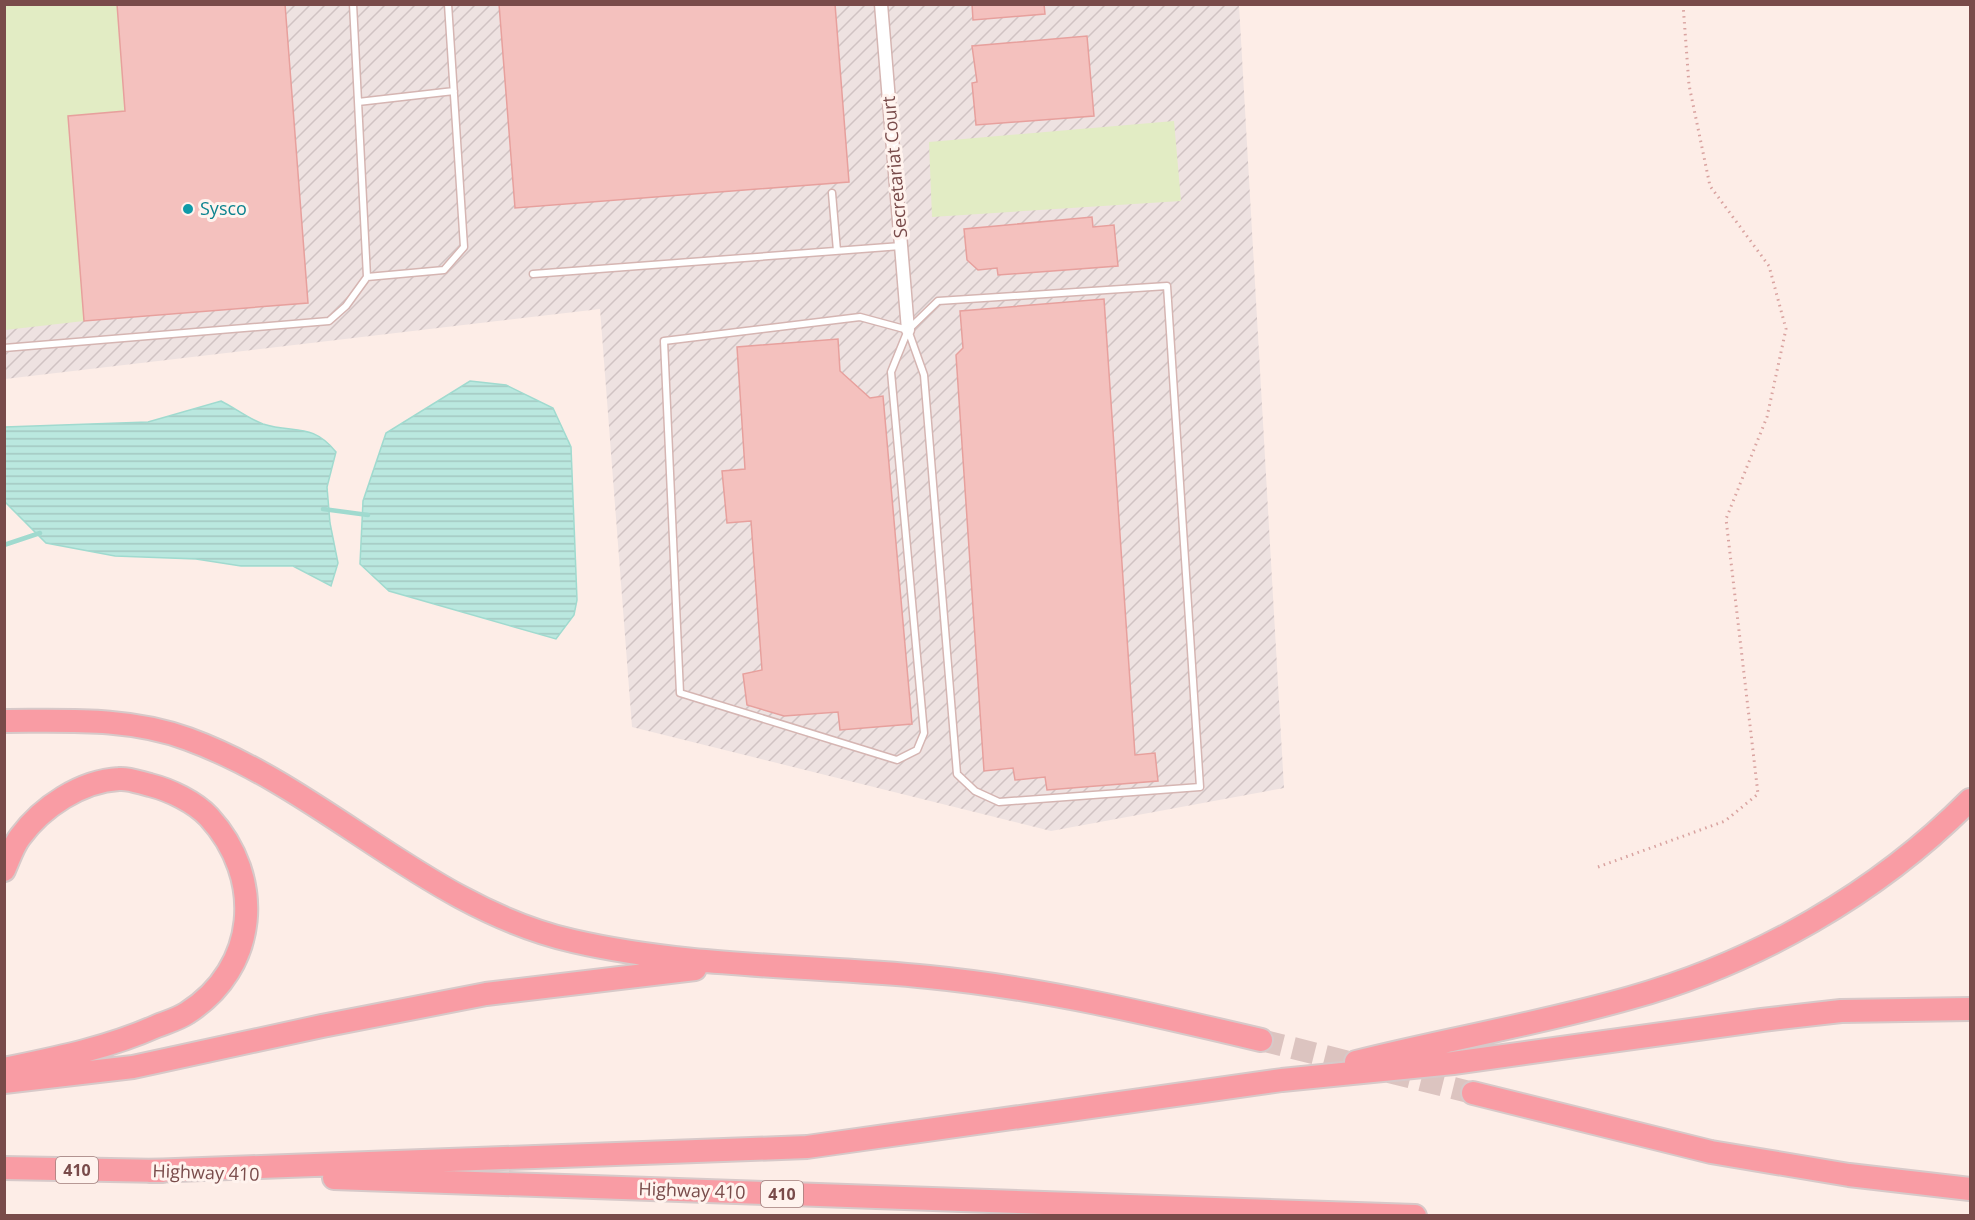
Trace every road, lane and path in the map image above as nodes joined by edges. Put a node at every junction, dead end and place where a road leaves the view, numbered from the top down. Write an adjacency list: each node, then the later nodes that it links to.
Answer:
1 (353, 4): 6 (lane)
2 (448, 4): 5 (lane)
3 (881, 4): 8 (street, Secretariat Court)
4 (1683, 4): 16 (path)
5 (454, 91): 6 (lane); 11 (lane)
6 (358, 102): 11 (lane)
7 (831, 193): 9 (lane)
8 (901, 246): 9 (lane); 12 (street, Secretariat Court)
9 (837, 251): 10 (lane)
10 (533, 274)
11 (367, 277): 13 (lane)
12 (908, 330): 12 (lane); 12 (lane)
13 (4, 348)
14 (4, 721): 18 (highway)
15 (1971, 800): 22 (highway)
16 (1598, 867)
17 (4, 870): 21 (highway)
18 (741, 964): 20 (highway); 23 (highway)
19 (1971, 1009): 22 (highway)
20 (1261, 1040)
21 (4, 1069)
22 (1282, 1080): 26 (highway)
23 (4, 1082)
24 (1473, 1093): 27 (highway)
25 (4, 1168): 26 (highway, Highway 410 / 410)
26 (149, 1171): 28 (highway, Highway 410 / 410)
27 (1971, 1189)
28 (1415, 1215)

